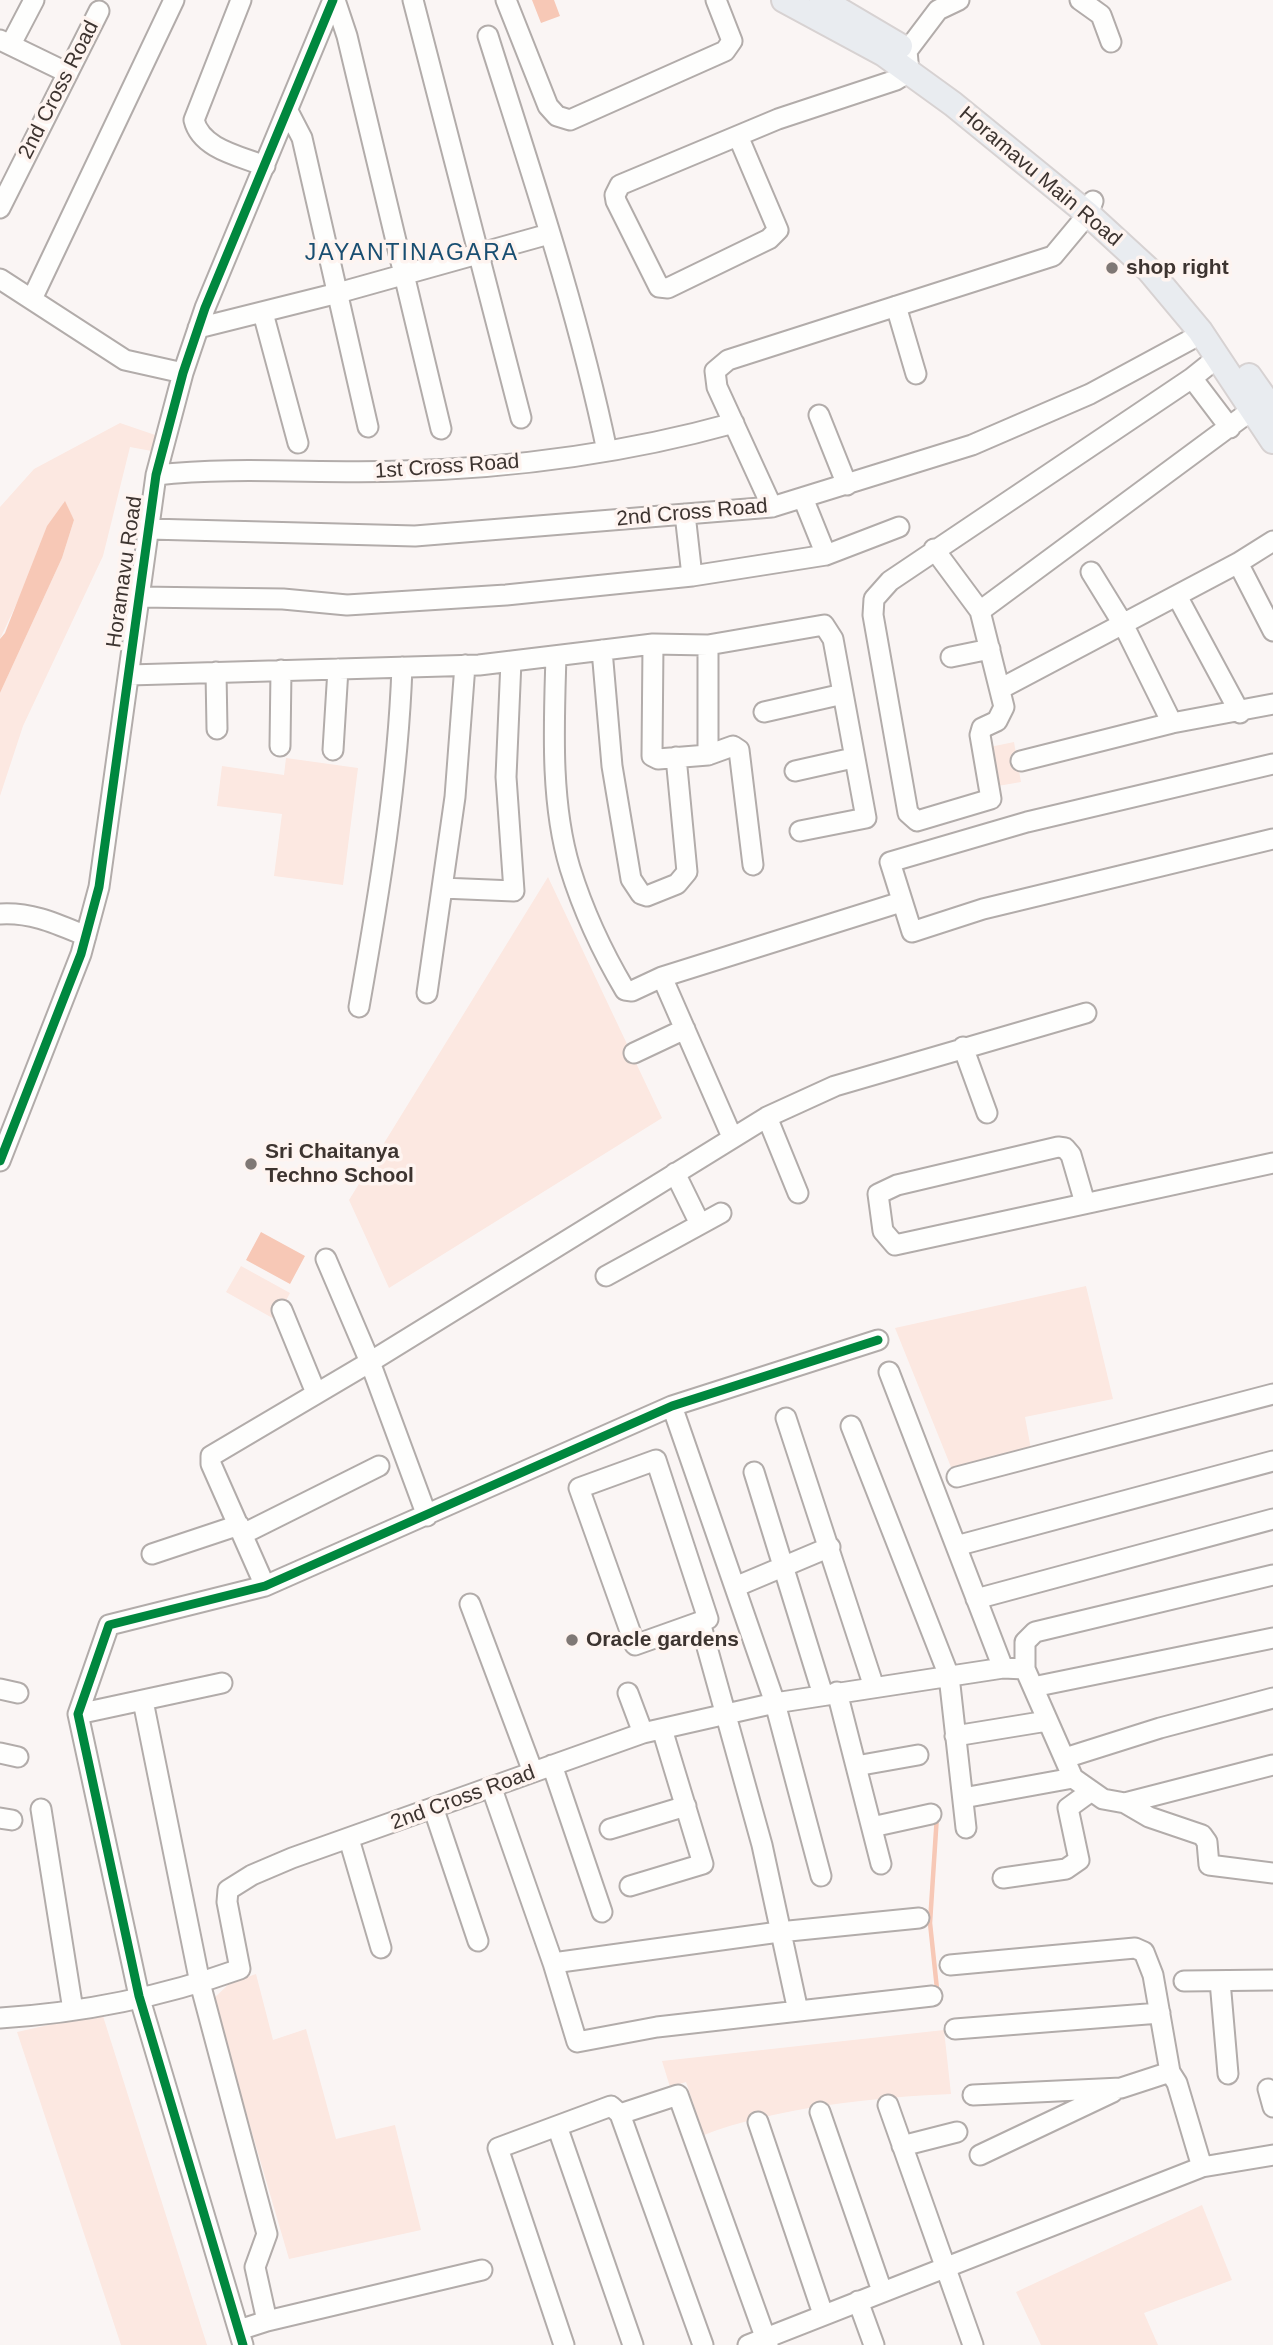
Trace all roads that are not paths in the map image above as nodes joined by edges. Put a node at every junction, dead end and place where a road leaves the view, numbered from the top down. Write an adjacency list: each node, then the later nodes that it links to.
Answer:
1 (34, 0): 14 (street)
2 (174, 0): 28 (street)
3 (241, 0): 20 (street)
4 (334, 0): 18 (street, Horamavu Road); 25 (street)
5 (414, 0): 24 (street)
6 (506, 0): 7 (street)
7 (716, 0)
8 (784, 0): 16 (main road, Horamavu Main Road)
9 (822, 0): 16 (main road, Horamavu Main Road)
10 (959, 0): 16 (street)
11 (1080, 0): 15 (street)
12 (99, 11): 17 (street, 2nd Cross Road)
13 (488, 36): 23 (street)
14 (5, 42): 17 (street)
15 (1111, 42)
16 (908, 62): 19 (street); 22 (main road, Horamavu Main Road)
17 (68, 73): 21 (street, 2nd Cross Road)
18 (288, 111): 20 (street, Horamavu Road); 27 (street)
19 (738, 136): 19 (street)
20 (265, 166): 31 (street, Horamavu Road)
21 (0, 208)
22 (1090, 208): 29 (street); 32 (main road, Horamavu Main Road); 37 (main road, Horamavu Main Road)
23 (549, 234): 24 (street); 46 (street)
24 (479, 256): 25 (street); 39 (street)
25 (404, 276): 27 (street); 43 (street)
26 (0, 279): 28 (street)
27 (338, 293): 30 (street); 41 (street)
28 (32, 299): 34 (street)
29 (896, 306): 35 (street); 40 (street)
30 (263, 313): 31 (street); 45 (street)
31 (198, 328): 34 (street, Horamavu Road)
32 (1200, 331): 33 (main road, Horamavu Main Road); 48 (street, 2nd Cross Road)
33 (1217, 358): 36 (street); 37 (main road, Horamavu Main Road)
34 (183, 373): 47 (street, Horamavu Road)
35 (916, 374)
36 (1192, 378): 42 (street); 55 (street)
37 (1264, 407): 42 (street); 44 (main road, Horamavu Main Road)
38 (819, 415): 48 (street)
39 (521, 418)
40 (734, 423): 46 (street, 1st Cross Road); 50 (street)
41 (368, 427)
42 (1230, 428): 62 (street)
43 (442, 429)
44 (1273, 441)
45 (298, 443)
46 (607, 451): 47 (street, 1st Cross Road)
47 (156, 475): 53 (street, Horamavu Road)
48 (847, 485): 49 (street, 2nd Cross Road)
49 (803, 498): 50 (street, 2nd Cross Road); 56 (street)
50 (772, 507): 51 (street, 2nd Cross Road)
51 (685, 514): 53 (street, 2nd Cross Road); 59 (street)
52 (899, 527): 56 (street)
53 (149, 529): 61 (street, Horamavu Road)
54 (1273, 541): 57 (street)
55 (934, 549): 62 (street); 78 (street)
56 (825, 555): 59 (street)
57 (1238, 564): 60 (street); 64 (street)
58 (1091, 572): 63 (street)
59 (692, 576): 61 (street)
60 (1177, 596): 63 (street); 82 (street)
61 (139, 597): 77 (street, Horamavu Road)
62 (981, 611): 67 (street)
63 (1123, 624): 78 (street); 83 (street)
64 (1273, 631)
65 (653, 644): 66 (street); 68 (street); 88 (street)
66 (708, 645): 79 (street); 87 (street)
67 (990, 649): 70 (street); 78 (street)
68 (602, 650): 69 (street); 88 (street)
69 (556, 656): 71 (street); 100 (street)
70 (951, 657)
71 (511, 661): 72 (street); 96 (street)
72 (465, 665): 73 (street); 96 (street)
73 (402, 667): 74 (street); 102 (street)
74 (338, 669): 75 (street); 86 (street)
75 (281, 670): 76 (street); 85 (street)
76 (216, 672): 77 (street); 84 (street)
77 (129, 675): 99 (street, Horamavu Road)
78 (1000, 689)
79 (843, 694): 81 (street); 89 (street)
80 (1273, 704): 82 (street)
81 (764, 712)
82 (1240, 713): 83 (street)
83 (1172, 723): 90 (street)
84 (217, 729)
85 (280, 746)
86 (333, 750)
87 (708, 755): 88 (street); 95 (street)
88 (676, 757)
89 (853, 758): 92 (street); 93 (street)
90 (1021, 761)
91 (1273, 764): 97 (street)
92 (795, 771)
93 (800, 831)
94 (1273, 839): 97 (street)
95 (753, 864)
96 (442, 888): 101 (street)
97 (901, 902): 100 (street)
98 (0, 914): 99 (street)
99 (86, 936): 110 (street, Horamavu Road)
100 (662, 977): 104 (street)
101 (427, 993)
102 (359, 1007)
103 (1086, 1013): 105 (street)
104 (685, 1029): 106 (street); 109 (street)
105 (963, 1046): 107 (street); 108 (street)
106 (634, 1052)
107 (987, 1113)
108 (767, 1117): 109 (street); 113 (street)
109 (733, 1137): 112 (street)
110 (0, 1161)
111 (1273, 1163): 114 (street)
112 (675, 1173): 116 (street); 121 (street)
113 (798, 1193)
114 (1085, 1203): 114 (street)
115 (721, 1213): 116 (street)
116 (699, 1224): 118 (street)
117 (326, 1259): 121 (street)
118 (606, 1276)
119 (282, 1310): 123 (street)
120 (878, 1340): 125 (street)
121 (370, 1362): 123 (street); 132 (street)
122 (889, 1372): 135 (street)
123 (316, 1393): 134 (street)
124 (1273, 1394): 131 (street)
125 (672, 1406): 132 (street); 141 (street)
126 (786, 1418): 136 (street)
127 (851, 1426): 147 (street)
128 (1273, 1461): 135 (street)
129 (379, 1466): 134 (street)
130 (754, 1472): 138 (street)
131 (957, 1476)
132 (428, 1516): 140 (street)
133 (1273, 1519): 142 (street)
134 (241, 1530): 137 (street); 140 (street)
135 (956, 1546): 142 (street)
136 (830, 1547): 138 (street); 150 (street)
137 (152, 1553)
138 (785, 1566): 141 (street); 152 (street)
139 (1273, 1575): 148 (street)
140 (265, 1586): 157 (street)
141 (735, 1587): 155 (street)
142 (976, 1599): 146 (street)
143 (470, 1604): 166 (street)
144 (699, 1622): 144 (street); 156 (street)
145 (1273, 1639): 148 (street, 2nd Cross Road)
146 (1003, 1668): 147 (street, 2nd Cross Road); 148 (street, 2nd Cross Road)
147 (948, 1676): 150 (street, 2nd Cross Road); 160 (street)
148 (1029, 1678): 158 (street)
149 (222, 1683): 154 (street)
150 (874, 1687): 152 (street, 2nd Cross Road)
151 (628, 1693): 159 (street)
152 (830, 1694): 155 (street, 2nd Cross Road); 165 (street)
153 (1273, 1698): 162 (street)
154 (143, 1701): 157 (street); 195 (street)
155 (775, 1703): 156 (street, 2nd Cross Road); 182 (street)
156 (727, 1712): 159 (street, 2nd Cross Road); 187 (street)
157 (78, 1714): 196 (street)
158 (1047, 1721): 160 (street); 162 (street)
159 (653, 1731): 163 (street, 2nd Cross Road); 172 (street)
160 (955, 1737): 170 (street)
161 (918, 1755): 165 (street)
162 (1065, 1758): 167 (street)
163 (552, 1765): 166 (street, 2nd Cross Road); 185 (street)
164 (1273, 1765): 171 (street)
165 (856, 1766): 176 (street)
166 (533, 1772): 168 (street, 2nd Cross Road)
167 (1073, 1778): 169 (street); 170 (street)
168 (492, 1789): 174 (street, 2nd Cross Road); 190 (street)
169 (1090, 1792): 171 (street); 183 (street)
170 (963, 1798): 177 (street)
171 (1125, 1803): 181 (street)
172 (686, 1806): 178 (street); 184 (street)
173 (41, 1809): 198 (street)
174 (434, 1810): 179 (street, 2nd Cross Road); 188 (street)
175 (931, 1814): 176 (street)
176 (872, 1827): 180 (street)
177 (966, 1828)
178 (610, 1829)
179 (349, 1839): 189 (street); 195 (street, 2nd Cross Road)
180 (881, 1864)
181 (1273, 1873)
182 (821, 1876)
183 (1003, 1878)
184 (630, 1886)
185 (602, 1912)
186 (919, 1918): 187 (street)
187 (779, 1932): 190 (street); 199 (street)
188 (478, 1941)
189 (381, 1948)
190 (553, 1963): 199 (street)
191 (950, 1965): 200 (street)
192 (1273, 1980): 194 (street)
193 (1184, 1981): 194 (street)
194 (1220, 1981): 204 (street)
195 (200, 1983): 196 (street, 2nd Cross Road); 222 (street)
196 (139, 1996): 198 (street, 2nd Cross Road); 223 (street)
197 (932, 1996): 199 (street)
198 (73, 2010): 201 (street, 2nd Cross Road)
199 (797, 2011)
200 (1160, 2012): 202 (street); 203 (street)
201 (0, 2018)
202 (955, 2029)
203 (1170, 2072): 205 (street); 216 (street)
204 (1228, 2074)
205 (1121, 2088): 206 (street); 214 (street)
206 (973, 2095)
207 (888, 2105): 213 (street)
208 (820, 2112): 219 (street)
209 (620, 2114): 211 (street); 224 (street); 227 (street)
210 (758, 2122): 221 (street)
211 (557, 2126): 225 (street); 226 (street)
212 (957, 2132): 213 (street)
213 (902, 2146): 217 (street)
214 (980, 2155)
215 (1273, 2155): 216 (street)
216 (1196, 2169): 217 (street)
217 (944, 2266): 219 (street); 229 (street)
218 (482, 2270): 222 (street)
219 (881, 2291): 220 (street)
220 (858, 2301): 221 (street); 228 (street)
221 (823, 2314): 224 (street)
222 (267, 2321): 223 (street)
223 (241, 2337)
224 (760, 2343)
225 (564, 2345)
226 (633, 2345)
227 (703, 2345)
228 (874, 2345)
229 (973, 2345)

